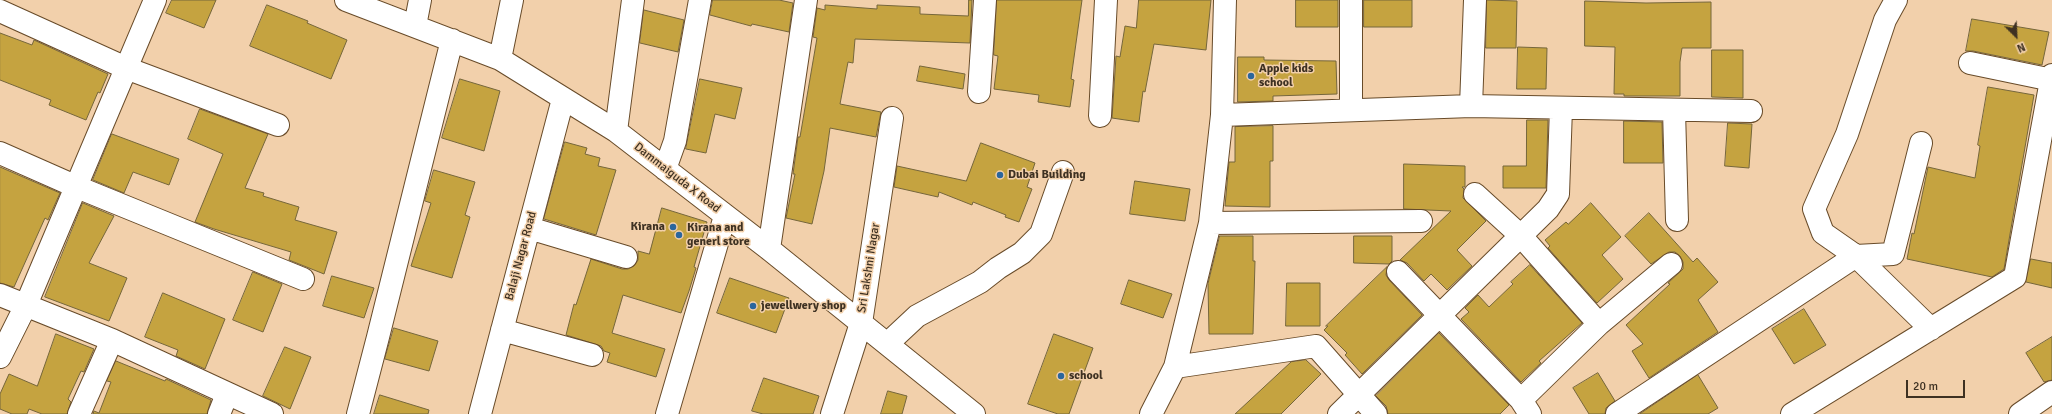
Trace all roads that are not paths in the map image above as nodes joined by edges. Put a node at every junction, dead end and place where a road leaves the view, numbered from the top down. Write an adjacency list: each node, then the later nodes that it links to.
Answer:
1 (155, 0): 19 (street)
2 (346, 0): 15 (street, Dammaiguda X Road)
3 (420, 0): 15 (street)
4 (512, 0): 17 (street)
5 (632, 0): 32 (street)
6 (700, 0): 35 (street)
7 (806, 0): 45 (street)
8 (985, 0): 21 (street)
9 (1106, 0): 29 (street)
10 (1225, 0): 28 (street)
11 (1352, 0): 25 (street)
12 (1475, 0): 23 (street)
13 (1896, 0): 46 (street)
14 (0, 11): 19 (street)
15 (414, 26): 16 (street, Dammaiguda X Road)
16 (452, 40): 17 (street, Dammaiguda X Road); 70 (street)
17 (500, 59): 22 (street, Dammaiguda X Road)
18 (1970, 63): 20 (street)
19 (126, 68): 31 (street); 37 (street)
20 (2052, 78): 56 (street)
21 (979, 92)
22 (563, 99): 32 (street, Dammaiguda X Road); 43 (street, Balaji Nagar Road)
23 (1471, 106): 24 (street); 25 (street)
24 (1561, 108): 26 (street); 44 (street)
25 (1351, 110): 28 (street)
26 (1674, 110): 27 (street); 40 (street)
27 (1751, 111)
28 (1222, 115): 42 (street)
29 (1100, 116)
30 (892, 118): 54 (street, Sri Lakshni Nagar)
31 (278, 124)
32 (616, 132): 35 (street, Dammaiguda X Road)
33 (1921, 143): 46 (street)
34 (0, 153): 37 (street)
35 (665, 169): 39 (street, Dammaiguda X Road)
36 (1063, 172): 59 (street)
37 (77, 187): 50 (street); 52 (street)
38 (1475, 194): 44 (street)
39 (725, 216): 45 (street, Dammaiguda X Road); 72 (street)
40 (1677, 220)
41 (1421, 221): 42 (street)
42 (1210, 223): 62 (street)
43 (529, 228): 47 (street); 57 (street, Balaji Nagar Road)
44 (1521, 236): 53 (street); 55 (street)
45 (769, 249): 54 (street, Dammaiguda X Road)
46 (1856, 256): 56 (street); 78 (street)
47 (626, 257)
48 (1671, 264): 55 (street)
49 (1398, 272): 53 (street)
50 (304, 279)
51 (0, 295): 52 (street)
52 (26, 305): 58 (street); 61 (street)
53 (1441, 316): 65 (street); 66 (street)
54 (861, 323): 59 (street, Dammaiguda X Road); 73 (street, Sri Lakshni Nagar)
55 (1599, 324): 66 (street)
56 (1931, 329): 79 (street)
57 (502, 330): 60 (street); 71 (street, Balaji Nagar Road)
58 (112, 340): 64 (street); 67 (street)
59 (887, 344): 74 (street, Dammaiguda X Road)
60 (592, 355)
61 (0, 357)
62 (1175, 367): 65 (street); 75 (street)
63 (2052, 392): 80 (street)
64 (227, 394): 68 (street); 69 (street)
65 (1359, 396): 76 (street); 77 (street)
66 (1526, 407)
67 (79, 414)
68 (219, 414)
69 (272, 414)
70 (358, 414)
71 (480, 414)
72 (667, 414)
73 (832, 414)
74 (974, 414)
75 (1151, 414)
76 (1339, 414)
77 (1376, 414)
78 (1617, 414)
79 (1792, 414)
80 (2020, 414)

